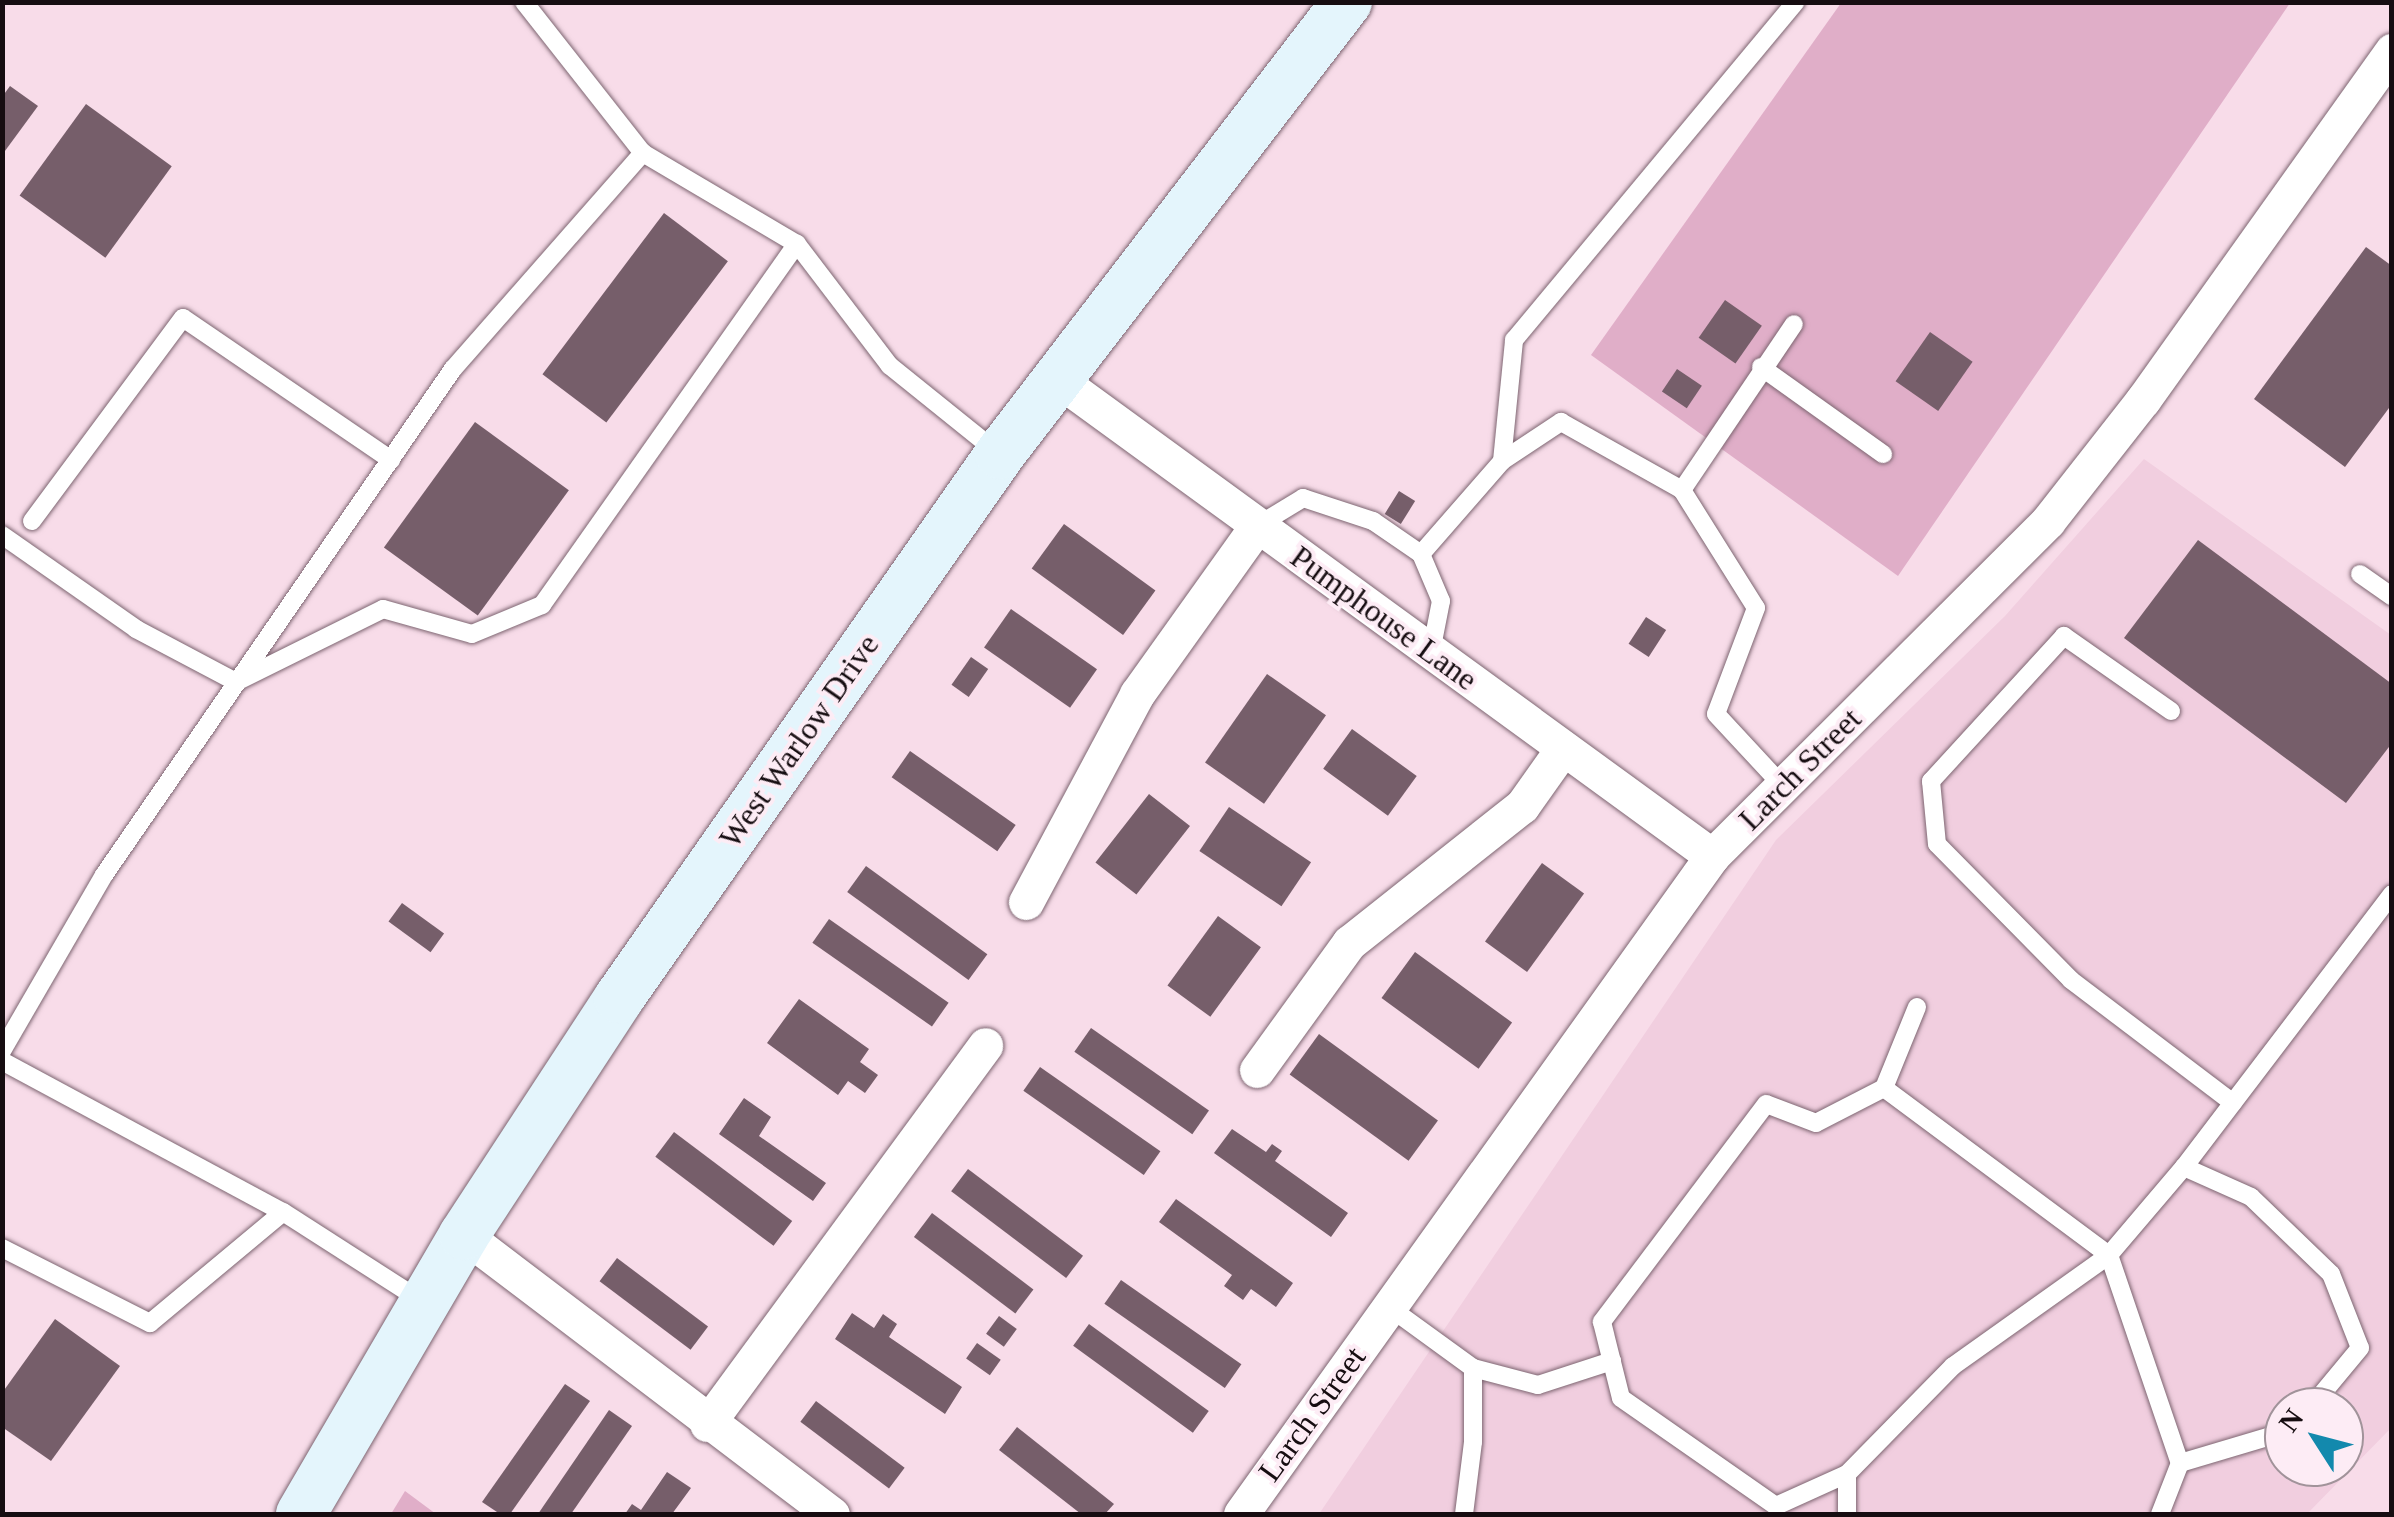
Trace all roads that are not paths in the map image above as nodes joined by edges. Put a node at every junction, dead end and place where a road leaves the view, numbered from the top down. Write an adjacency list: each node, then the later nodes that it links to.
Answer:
1 (524, 2): 5 (lane)
2 (1347, 2): 9 (street, West Warlow Drive)
3 (1796, 2): 13 (lane)
4 (2392, 51): 25 (street, Larch Street)
5 (643, 153): 6 (lane); 12 (lane)
6 (797, 244): 10 (lane); 22 (lane)
7 (1794, 324): 8 (lane)
8 (1761, 367): 11 (lane); 14 (lane)
9 (1056, 378): 10 (street, West Warlow Drive); 16 (street, Pumphouse Lane)
10 (1000, 454): 38 (street, West Warlow Drive)
11 (1883, 454)
12 (391, 460): 15 (lane); 22 (lane)
13 (1502, 461): 14 (lane); 18 (lane)
14 (1682, 490): 25 (lane)
15 (32, 521)
16 (1257, 526): 18 (lane); 21 (street, Pumphouse Lane); 27 (street)
17 (2, 535): 22 (lane)
18 (1421, 554): 21 (lane)
19 (2360, 574): 20 (lane)
20 (2392, 596)
21 (1431, 652): 24 (street, Pumphouse Lane)
22 (236, 682): 31 (lane)
23 (2171, 711): 35 (lane)
24 (1563, 748): 26 (street, Pumphouse Lane); 33 (street)
25 (1783, 786): 26 (street, Larch Street)
26 (1712, 856): 42 (street, Larch Street)
27 (1026, 902)
28 (2389, 904): 35 (lane)
29 (1917, 1007): 34 (lane)
30 (985, 1045): 46 (street)
31 (2, 1051)
32 (2, 1062): 37 (lane)
33 (1256, 1070)
34 (1884, 1088): 40 (lane); 43 (lane)
35 (2233, 1103): 36 (lane)
36 (2184, 1167): 40 (lane); 45 (lane)
37 (284, 1212): 39 (lane); 41 (lane)
38 (464, 1235): 41 (street, West Warlow Drive); 46 (street)
39 (2, 1248)
40 (2109, 1255): 48 (lane); 49 (lane)
41 (424, 1302): 50 (street, West Warlow Drive)
42 (1389, 1307): 44 (lane); 52 (street, Larch Street)
43 (1612, 1361): 44 (lane); 49 (lane)
44 (1473, 1368): 53 (lane)
45 (2328, 1387)
46 (707, 1424): 51 (street)
47 (2264, 1438): 48 (lane)
48 (2180, 1463): 55 (lane)
49 (1847, 1474): 54 (lane)
50 (301, 1514)
51 (832, 1514)
52 (1241, 1514)
53 (1464, 1514)
54 (1847, 1514)
55 (2160, 1514)

